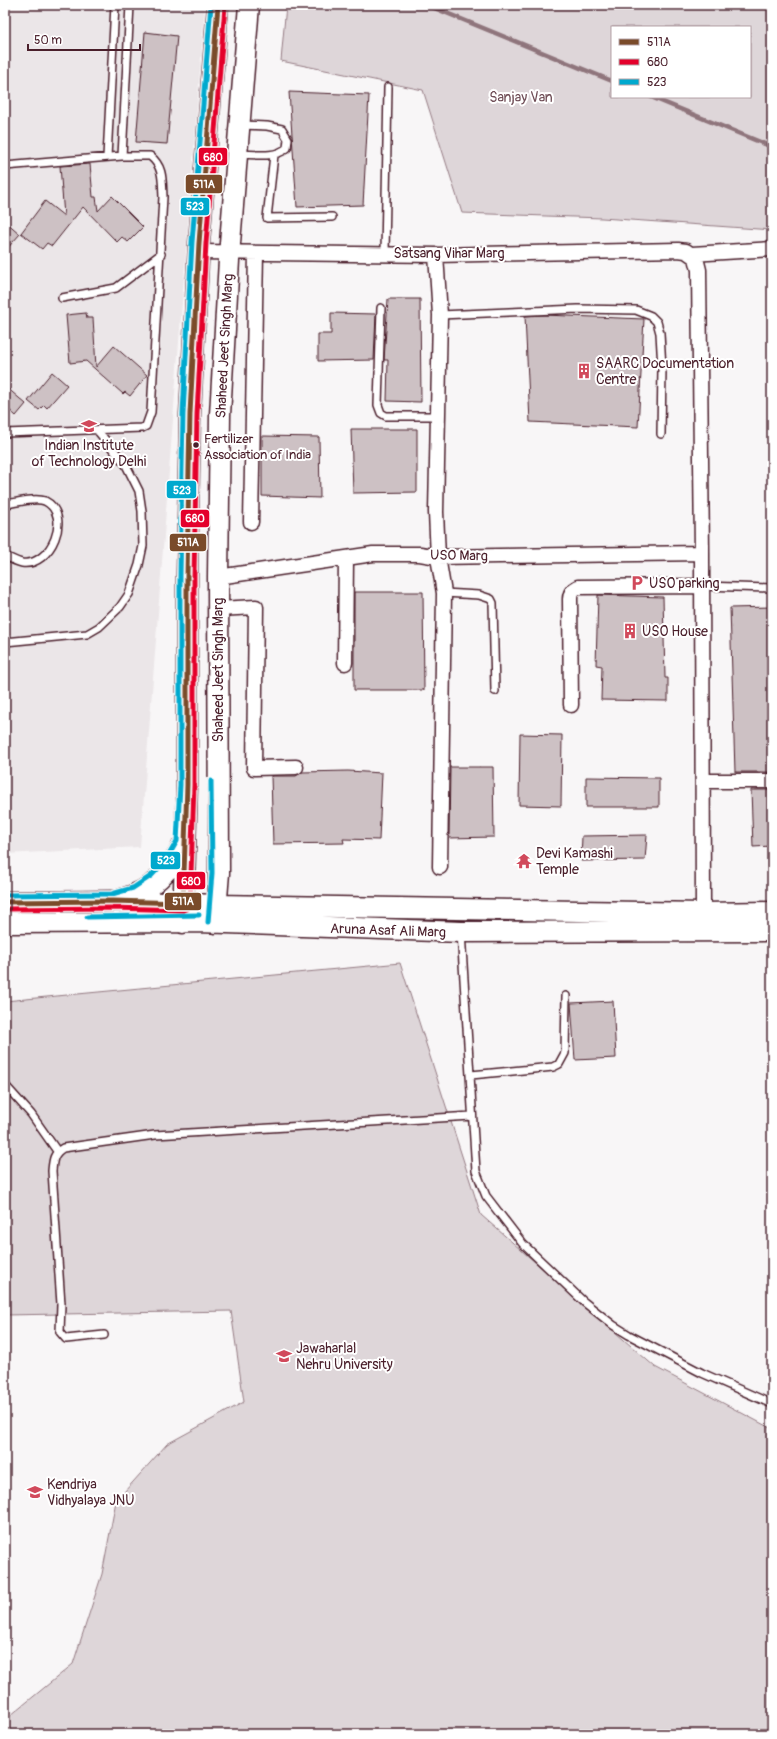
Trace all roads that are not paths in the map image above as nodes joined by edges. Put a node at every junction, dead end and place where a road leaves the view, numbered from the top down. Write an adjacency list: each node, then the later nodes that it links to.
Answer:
1 (115, 5): 10 (lane)
2 (130, 5): 9 (lane)
3 (218, 5): 14 (main road)
4 (250, 5): 6 (main road, Shaheed Jeet Singh Marg)
5 (388, 87): 17 (lane)
6 (240, 125): 7 (main road, Shaheed Jeet Singh Marg); 8 (lane)
7 (237, 154): 8 (lane); 15 (main road, Shaheed Jeet Singh Marg)
8 (274, 155): 12 (lane)
9 (122, 156): 10 (lane); 18 (lane)
10 (107, 157): 11 (lane)
11 (5, 166)
12 (332, 217)
13 (772, 249): 20 (street, Satsang Vihar Marg)
14 (198, 252): 15 (street, Satsang Vihar Marg); 46 (main road)
15 (230, 252): 16 (street, Satsang Vihar Marg); 34 (main road, Shaheed Jeet Singh Marg)
16 (256, 252): 17 (street, Satsang Vihar Marg); 29 (street)
17 (385, 253): 19 (street, Satsang Vihar Marg)
18 (161, 254): 21 (lane); 25 (lane)
19 (436, 255): 20 (street, Satsang Vihar Marg); 23 (street)
20 (694, 256): 30 (street)
21 (62, 298)
22 (380, 308): 24 (lane)
23 (440, 315): 24 (street); 27 (lane)
24 (437, 416): 32 (street)
25 (97, 430): 26 (lane); 39 (lane)
26 (5, 433)
27 (661, 434)
28 (5, 504): 31 (lane)
29 (251, 522)
30 (702, 553): 32 (street, USO Marg); 35 (street)
31 (5, 556)
32 (438, 557): 33 (street, USO Marg); 37 (street)
33 (346, 558): 34 (street, USO Marg); 40 (street)
34 (218, 577): 38 (main road, Shaheed Jeet Singh Marg)
35 (702, 586): 36 (lane); 42 (street); 44 (street)
36 (772, 588)
37 (444, 594): 41 (lane); 47 (street)
38 (218, 609): 43 (street); 54 (main road, Shaheed Jeet Singh Marg)
39 (5, 642)
40 (345, 664)
41 (495, 691)
42 (571, 705)
43 (296, 767)
44 (703, 781): 45 (street); 53 (street)
45 (772, 781)
46 (184, 843): 48 (main road); 52 (main road)
47 (440, 867)
48 (114, 901): 49 (main road, Aruna Asaf Ali Marg); 52 (main road, Aruna Asaf Ali Marg)
49 (5, 902)
50 (462, 908): 53 (main road, Aruna Asaf Ali Marg); 54 (main road, Aruna Asaf Ali Marg); 57 (street)
51 (772, 912): 53 (main road, Aruna Asaf Ali Marg)
52 (183, 913): 54 (main road, Aruna Asaf Ali Marg); 55 (main road, Aruna Asaf Ali Marg)
53 (703, 913)
54 (215, 914): 57 (main road, Aruna Asaf Ali Marg)
55 (5, 923)
56 (772, 931): 57 (main road, Aruna Asaf Ali Marg)
57 (461, 932): 59 (lane)
58 (566, 996): 59 (lane)
59 (471, 1075): 61 (lane)
60 (5, 1086): 62 (lane)
61 (472, 1116): 62 (lane); 64 (lane)
62 (57, 1151): 63 (lane)
63 (104, 1335)
64 (772, 1404)

